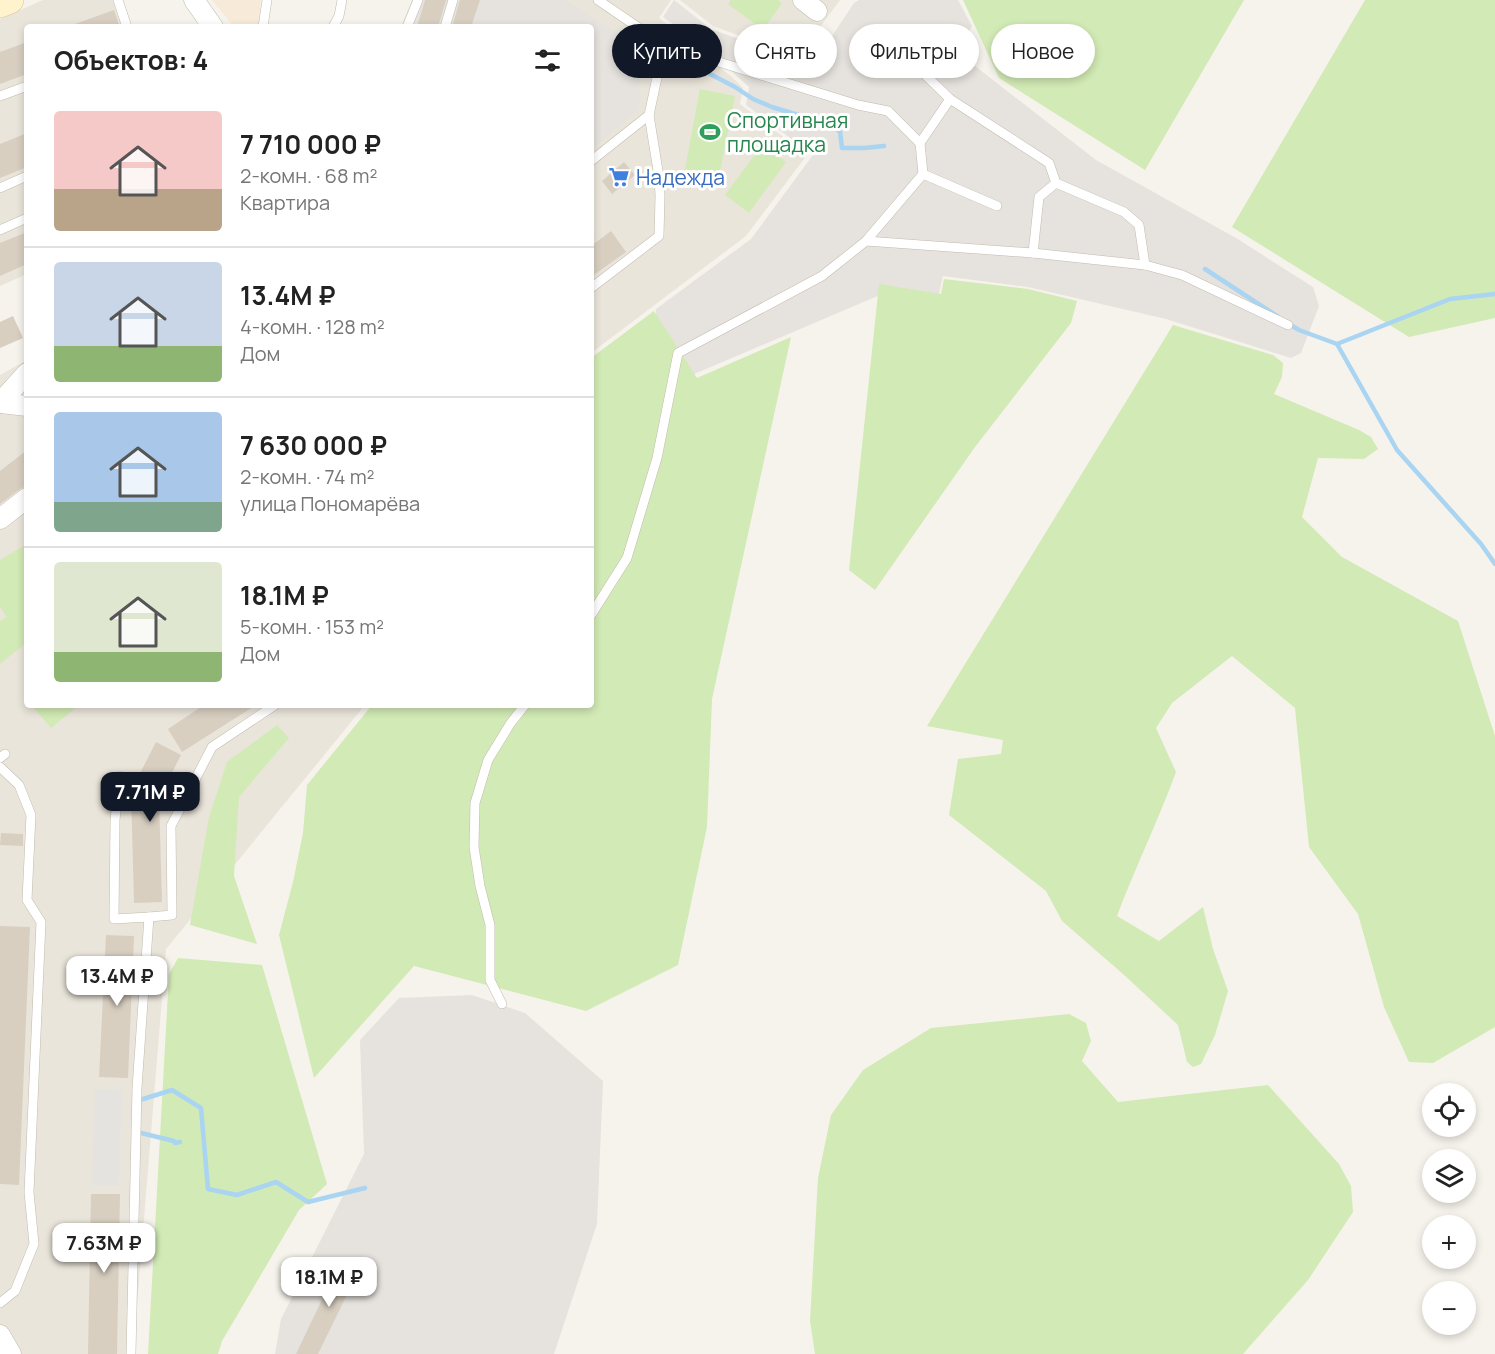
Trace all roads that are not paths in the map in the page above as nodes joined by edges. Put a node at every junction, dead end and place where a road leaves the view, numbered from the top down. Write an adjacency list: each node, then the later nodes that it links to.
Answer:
1 (10, 0): 9 (main road)
2 (118, 0): 10 (lane)
3 (194, 0): 11 (street)
4 (267, 0): 12 (lane)
5 (342, 0): 13 (lane)
6 (418, 0): 14 (lane)
7 (453, 0): 15 (lane)
8 (598, 0): 16 (lane)
9 (0, 4)
10 (126, 24)
11 (211, 24)
12 (263, 24)
13 (335, 24)
14 (408, 24)
15 (446, 24)
16 (633, 24)
17 (722, 63): 24 (lane)
18 (657, 78): 23 (lane)
19 (928, 78): 22 (lane)
20 (24, 87): 21 (lane)
21 (0, 96)
22 (950, 99): 24 (lane); 28 (lane)
23 (649, 115): 25 (lane); 36 (lane)
24 (920, 143): 26 (lane)
25 (594, 159)
26 (923, 174): 30 (lane); 33 (lane)
27 (24, 177): 29 (lane)
28 (1056, 183): 34 (lane); 35 (lane)
29 (0, 188)
30 (998, 207)
31 (24, 219): 32 (lane)
32 (0, 230)
33 (866, 241): 34 (lane); 43 (lane)
34 (1033, 253): 35 (lane)
35 (1145, 265): 37 (lane)
36 (594, 286)
37 (1288, 325)
38 (24, 376): 39 (street)
39 (0, 403): 40 (street)
40 (24, 406)
41 (24, 500): 42 (street)
42 (0, 519)
43 (594, 610)
44 (270, 708): 48 (lane)
45 (523, 708): 49 (lane)
46 (0, 767): 50 (lane)
47 (120, 776): 48 (lane)
48 (150, 917): 51 (lane)
49 (502, 1004)
50 (0, 1303)
51 (131, 1354)

